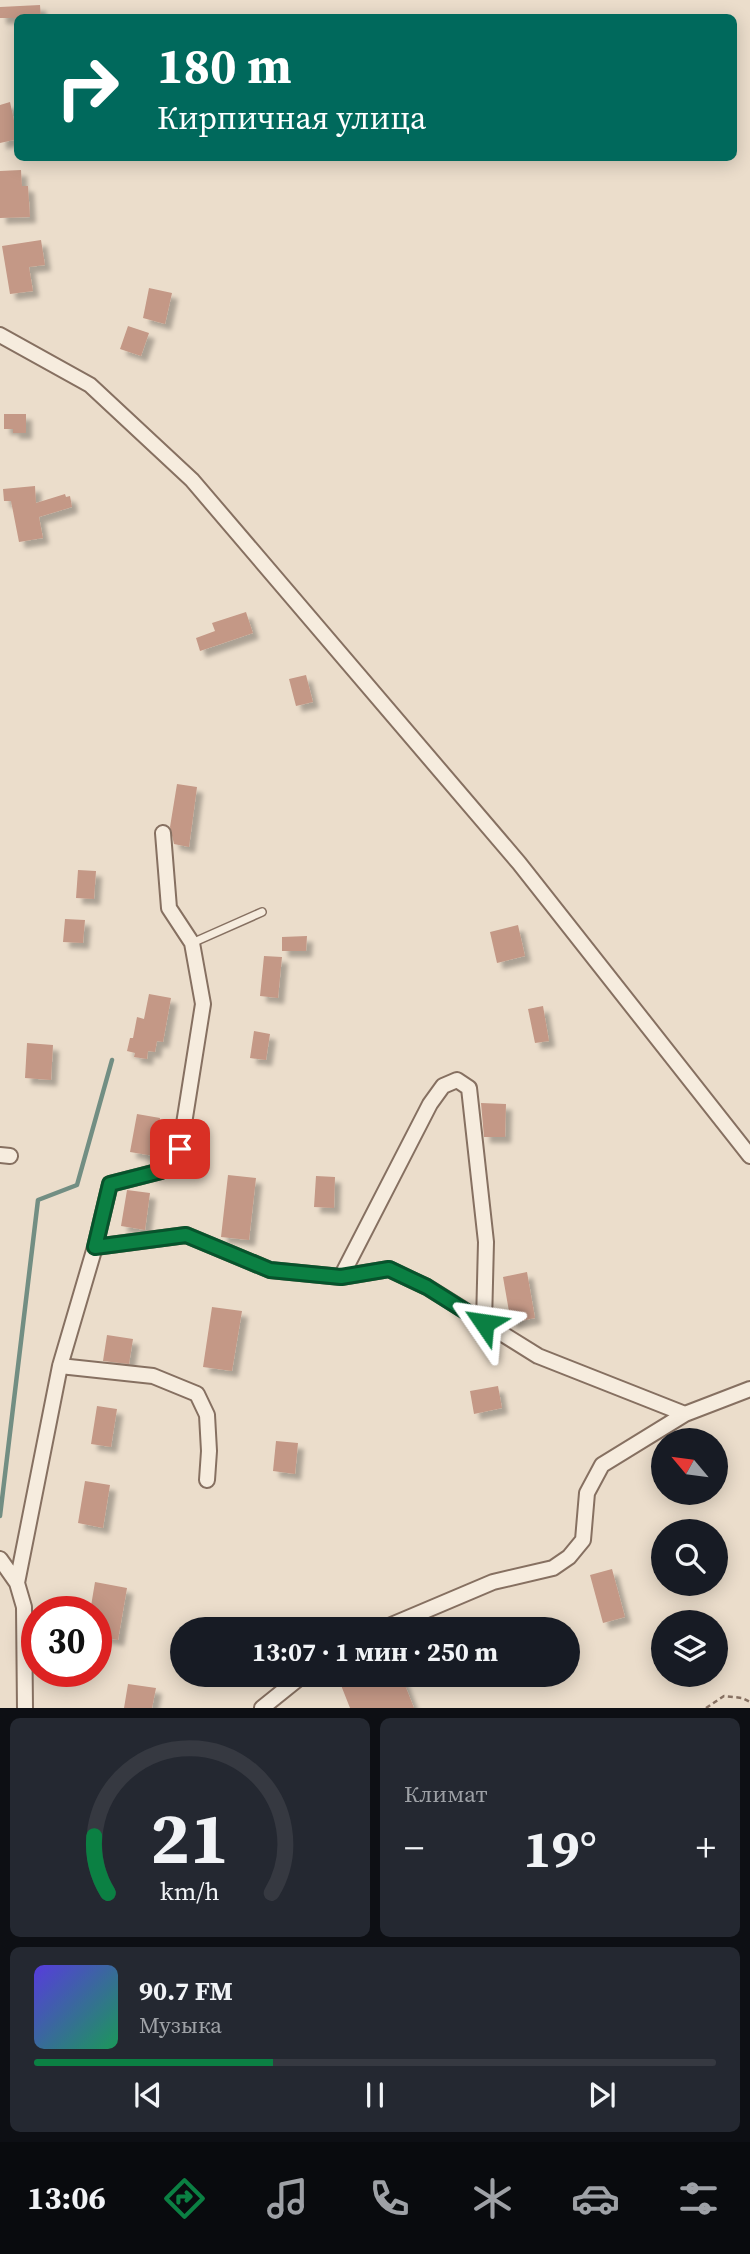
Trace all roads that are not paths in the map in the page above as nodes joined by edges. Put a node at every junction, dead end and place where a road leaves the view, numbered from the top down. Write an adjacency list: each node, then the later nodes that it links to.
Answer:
1 (0, 335): 5 (street)
2 (163, 833): 4 (street)
3 (262, 912): 4 (lane)
4 (192, 943): 6 (street)
5 (750, 1156)
6 (95, 1247): 7 (street); 9 (street)
7 (341, 1277): 8 (street); 8 (street)
8 (484, 1323): 11 (street)
9 (60, 1366): 12 (street); 14 (street)
10 (750, 1389): 11 (street)
11 (685, 1414): 15 (street)
12 (207, 1480)
13 (3, 1563): 14 (street)
14 (17, 1583): 17 (street)
15 (410, 1617)
16 (288, 1687): 18 (street)
17 (25, 1708)
18 (262, 1708)

